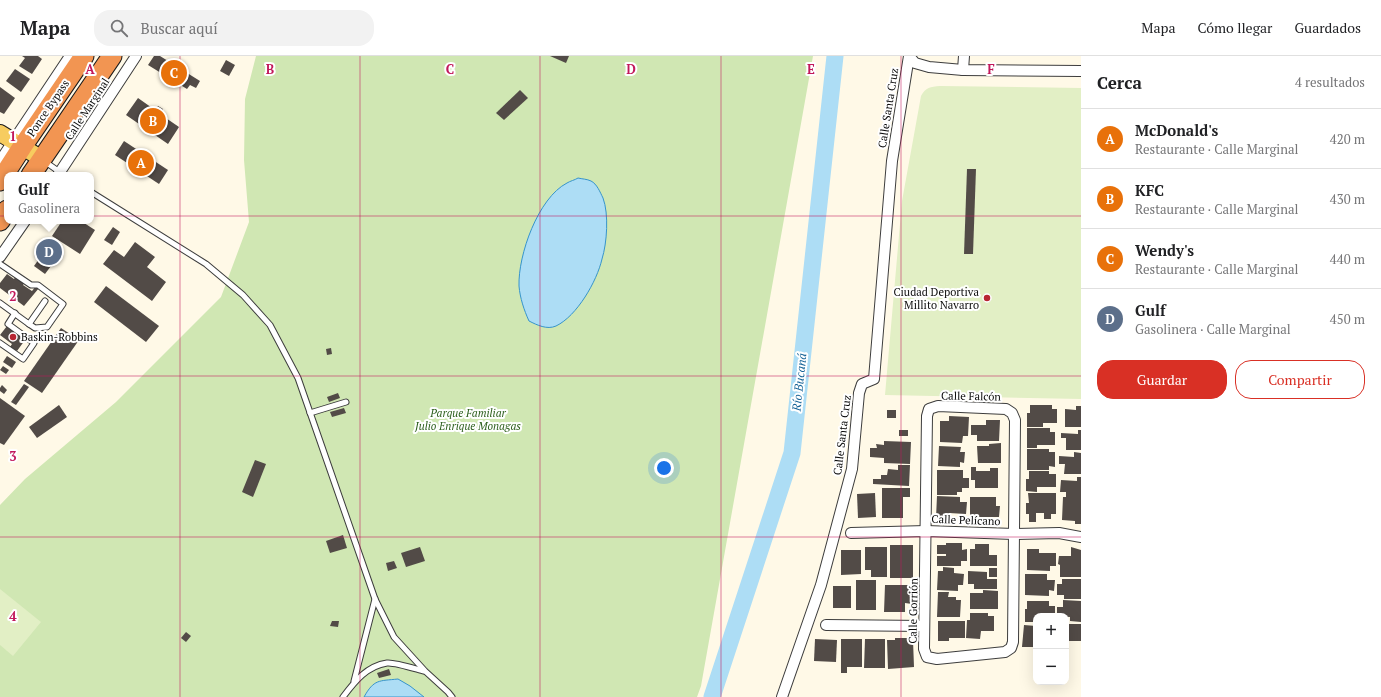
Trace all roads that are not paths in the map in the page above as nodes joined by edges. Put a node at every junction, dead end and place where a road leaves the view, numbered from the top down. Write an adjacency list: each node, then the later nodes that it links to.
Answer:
1 (70, 56): 9 (street)
2 (84, 56): 9 (highway, Ponce Bypass)
3 (112, 56): 10 (highway)
4 (136, 56): 14 (street, Calle Marginal)
5 (909, 56): 7 (street); 38 (street, Calle Santa Cruz)
6 (964, 56): 7 (street)
7 (963, 70): 8 (street)
8 (1081, 71)
9 (12, 140): 10 (main road); 11 (street); 15 (highway, Ponce Bypass)
10 (42, 159): 12 (highway); 13 (lane)
11 (0, 161)
12 (33, 172)
13 (58, 172)
14 (62, 172)
15 (0, 181)
16 (94, 194): 26 (lane)
17 (23, 224): 18 (street)
18 (0, 257)
19 (0, 264): 23 (lane)
20 (45, 301): 23 (lane)
21 (0, 303): 22 (lane)
22 (15, 313): 23 (lane); 24 (lane)
23 (29, 324)
24 (0, 343)
25 (346, 402): 26 (lane)
26 (310, 413): 31 (lane)
27 (926, 531): 28 (street, Calle Pelícano); 29 (street, Calle Pelícano); 29 (street, Calle Falcón); 33 (street, Calle Gorrión)
28 (850, 533)
29 (1014, 534): 30 (street, Calle Pelícano); 33 (street, Calle Gorrión)
30 (1081, 537)
31 (375, 599): 34 (lane); 35 (lane)
32 (826, 625): 33 (street)
33 (924, 626)
34 (425, 671): 35 (lane); 37 (lane)
35 (354, 682): 36 (lane)
36 (343, 697)
37 (452, 697)
38 (782, 697)

